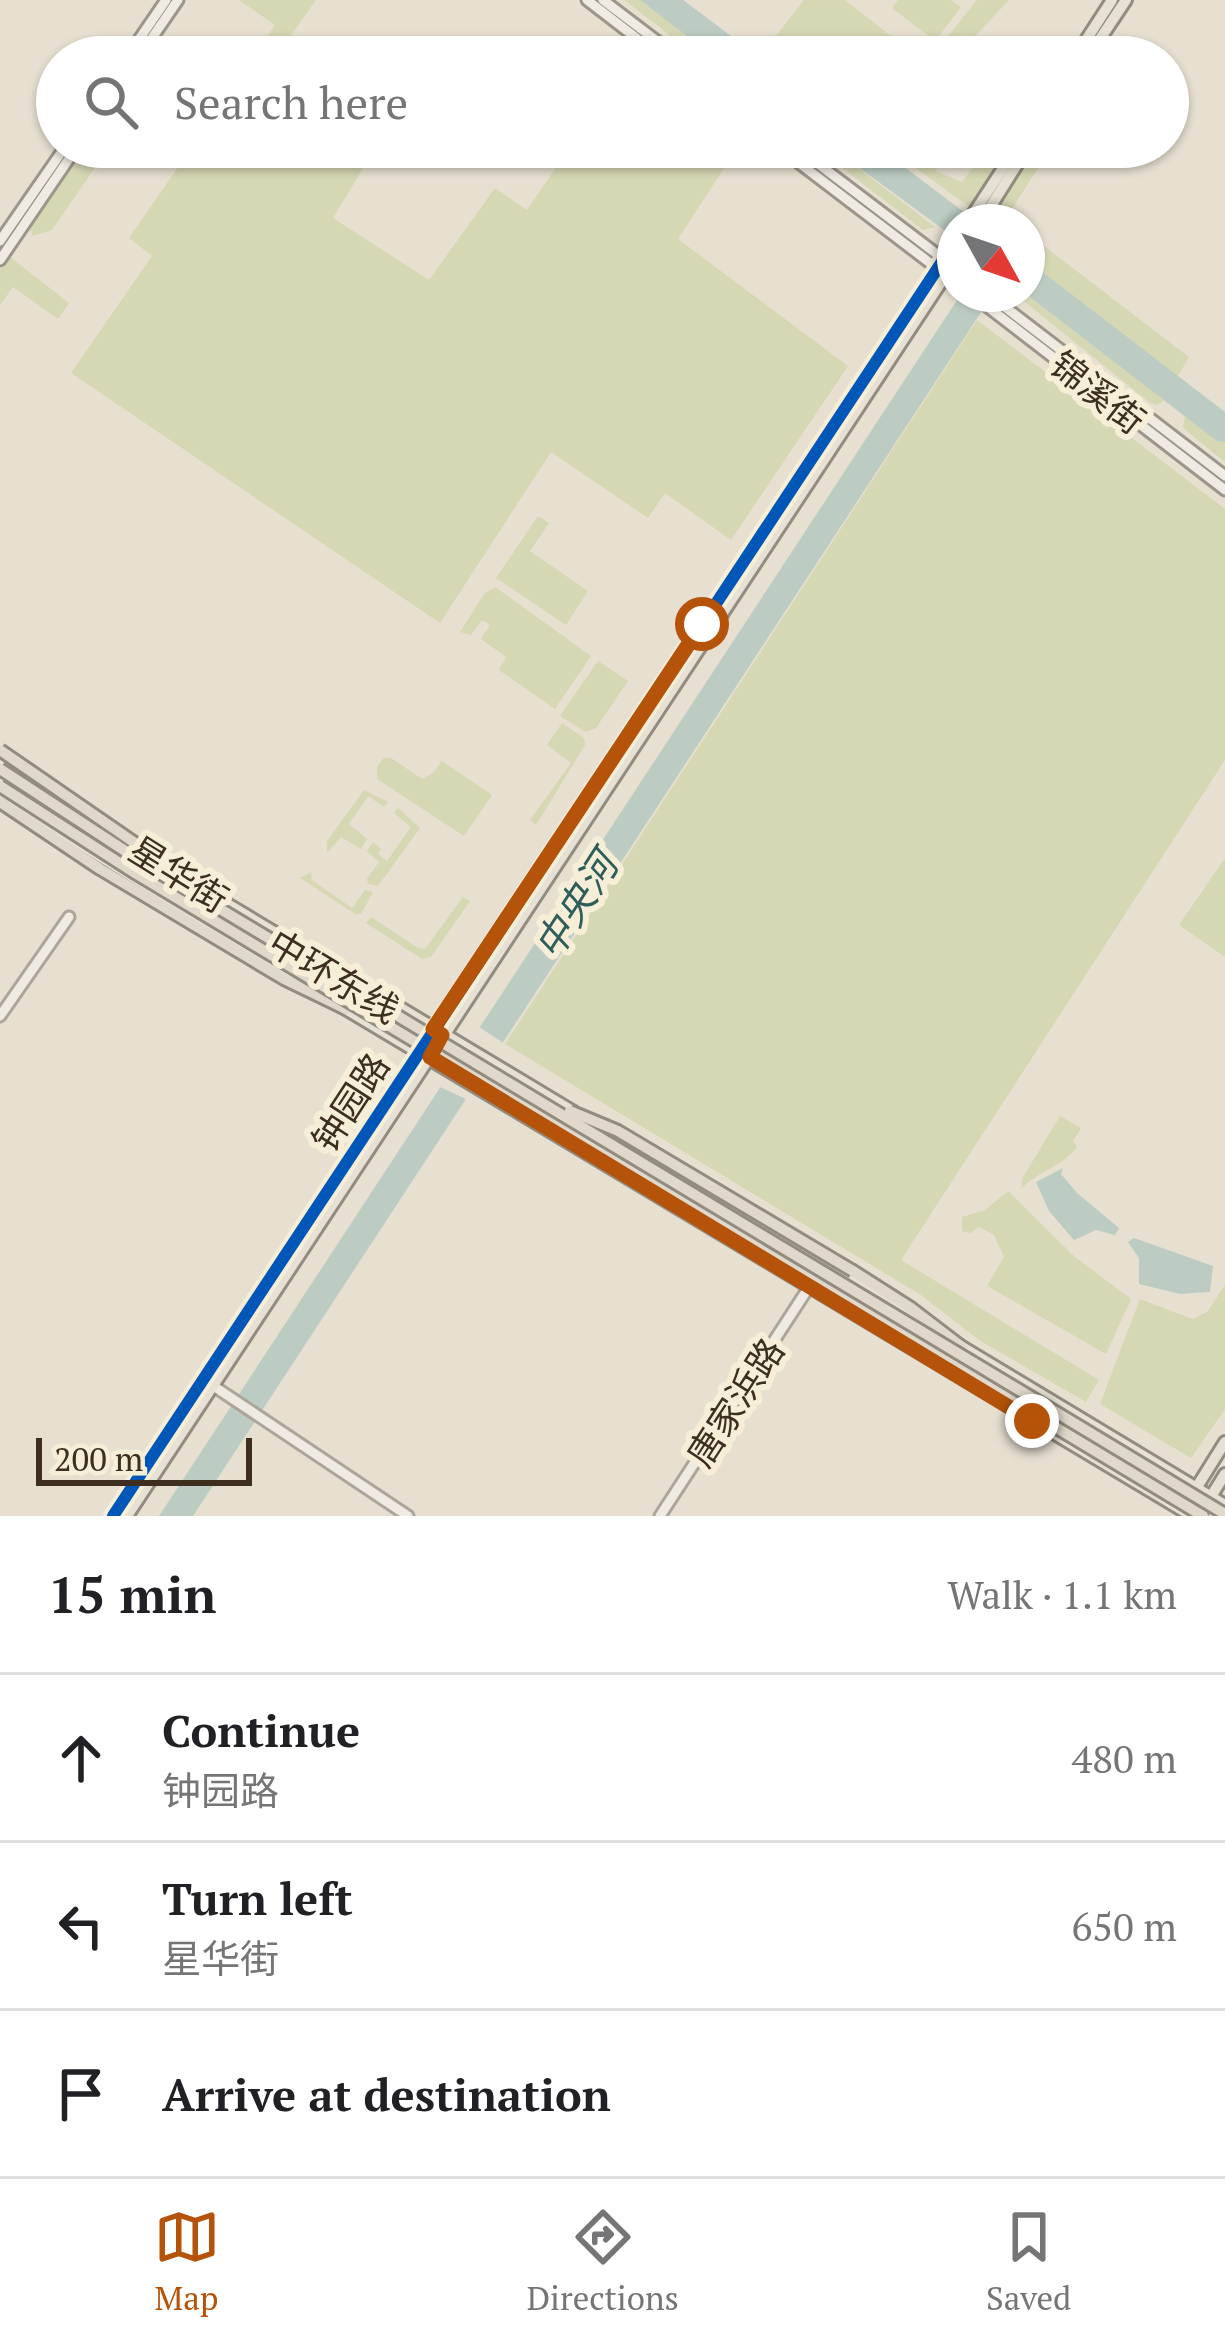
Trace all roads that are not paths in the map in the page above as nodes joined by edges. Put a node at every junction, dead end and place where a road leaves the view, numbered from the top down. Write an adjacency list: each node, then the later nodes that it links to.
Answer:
1 (166, 0): 7 (main road)
2 (178, 0): 8 (main road)
3 (586, 0): 9 (main road)
4 (603, 0): 10 (main road)
5 (1112, 0): 11 (main road)
6 (1126, 0): 12 (main road)
7 (141, 36)
8 (153, 36)
9 (633, 36)
10 (650, 36)
11 (1089, 36)
12 (1102, 36)
13 (50, 168): 21 (main road)
14 (60, 168): 21 (main road)
15 (808, 168): 24 (main road)
16 (822, 168): 22 (main road)
17 (1005, 168): 19 (main road)
18 (1013, 168): 20 (main road)
19 (985, 204)
20 (987, 204)
21 (4, 235): 23 (main road)
22 (937, 259)
23 (0, 260)
24 (937, 260)
25 (937, 284): 37 (main road, 钟园路)
26 (1005, 312): 29 (main road, 锦溪街)
27 (1006, 312): 28 (main road, 锦溪街)
28 (1225, 476)
29 (1225, 490)
30 (0, 754): 34 (highway, bridge); 37 (main road, 星华街)
31 (0, 769): 34 (highway, 中环东线, bridge)
32 (0, 794): 35 (main road, 星华街); 35 (highway); 49 (highway, 中环东线, bridge)
33 (69, 916): 36 (main road)
34 (250, 926): 39 (highway, 中环东线, bridge)
35 (346, 1009): 38 (main road, 星华街)
36 (0, 1016)
37 (438, 1032): 38 (main road, 钟园路); 41 (main road, 星华街, bridge)
38 (425, 1054): 40 (main road, 星华街, bridge); 42 (main road, 钟园路)
39 (538, 1098): 41 (highway, bridge); 50 (highway, 中环东线, bridge)
40 (809, 1287): 43 (main road, 星华街); 54 (main road, 唐家浜路)
41 (962, 1347): 48 (main road, 星华街)
42 (208, 1383): 51 (main road, 钟园路); 52 (main road, 钟园路); 53 (main road)
43 (1032, 1421): 45 (main road, 星华街); 47 (main road)
44 (1225, 1442): 48 (main road)
45 (1113, 1471): 47 (main road); 49 (main road, 星华街)
46 (1225, 1474): 49 (main road)
47 (1150, 1477): 48 (main road)
48 (1192, 1493): 49 (main road, 星华街); 49 (main road)
49 (1195, 1511): 50 (main road)
50 (1222, 1512)
51 (113, 1516)
52 (127, 1516)
53 (408, 1516)
54 (660, 1516)

